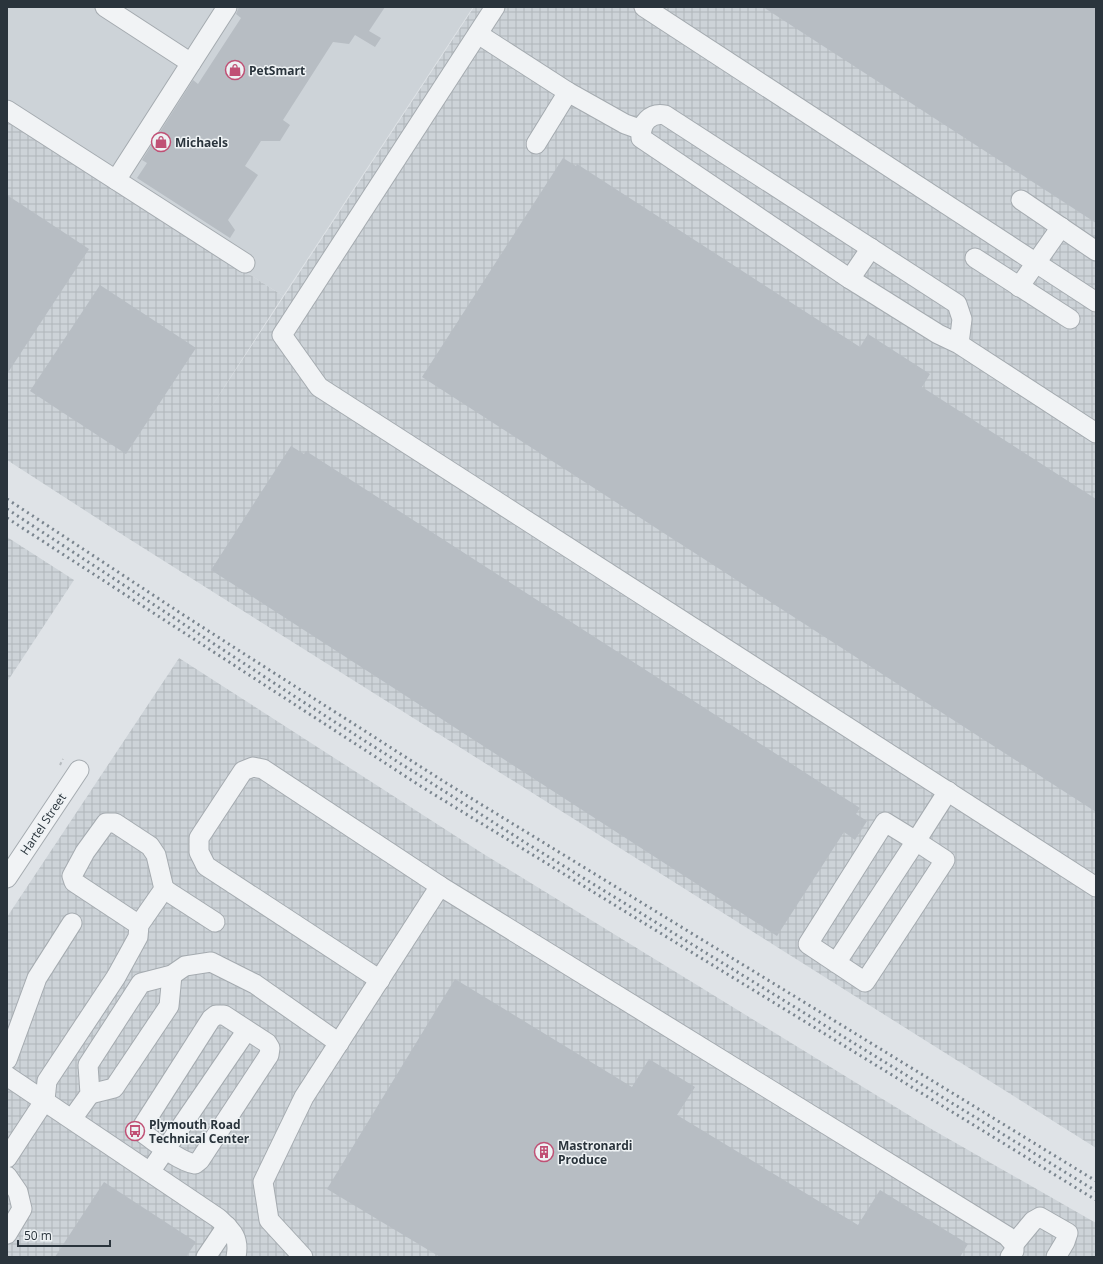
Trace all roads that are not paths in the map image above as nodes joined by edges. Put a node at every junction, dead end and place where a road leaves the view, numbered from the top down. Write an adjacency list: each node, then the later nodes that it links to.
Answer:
1 (105, 7): 6 (street)
2 (227, 7): 6 (street)
3 (495, 7): 5 (street)
4 (644, 7): 18 (street)
5 (478, 34): 7 (street); 26 (street)
6 (192, 63): 11 (street)
7 (568, 92): 9 (street); 10 (street)
8 (7, 110): 11 (street)
9 (642, 130): 14 (street); 19 (street)
10 (536, 144)
11 (116, 180): 17 (street)
12 (1021, 200): 13 (street)
13 (1061, 227): 15 (street); 18 (street)
14 (871, 248): 19 (street); 23 (street)
15 (1096, 251)
16 (975, 258): 20 (street)
17 (245, 263)
18 (1036, 263): 20 (street); 21 (street)
19 (850, 279): 23 (street)
20 (1019, 287): 22 (street)
21 (1096, 302)
22 (1070, 319)
23 (959, 344): 24 (street)
24 (1096, 433)
25 (79, 770): 28 (street, Hartel Street)
26 (948, 791): 27 (street); 30 (street)
27 (916, 841): 35 (street); 35 (street); 35 (street)
28 (7, 878)
29 (440, 886): 37 (street); 37 (street); 51 (street)
30 (1096, 887)
31 (164, 889): 32 (street); 34 (street); 34 (street)
32 (215, 922)
33 (72, 923): 40 (street)
34 (139, 925): 43 (street)
35 (836, 963)
36 (172, 975): 39 (street); 42 (street); 42 (street)
37 (380, 980): 39 (street)
38 (246, 1030): 45 (street); 45 (street); 45 (street)
39 (339, 1043): 54 (street)
40 (7, 1060)
41 (7, 1076): 43 (street)
42 (90, 1094): 44 (street)
43 (45, 1100): 44 (street); 46 (street)
44 (72, 1119): 47 (street)
45 (166, 1149): 47 (street)
46 (7, 1158)
47 (150, 1172): 49 (street)
48 (7, 1176): 50 (street)
49 (227, 1226): 52 (street); 53 (street)
50 (7, 1234)
51 (1012, 1251): 55 (street)
52 (206, 1257)
53 (236, 1257)
54 (303, 1257)
55 (1056, 1257)

